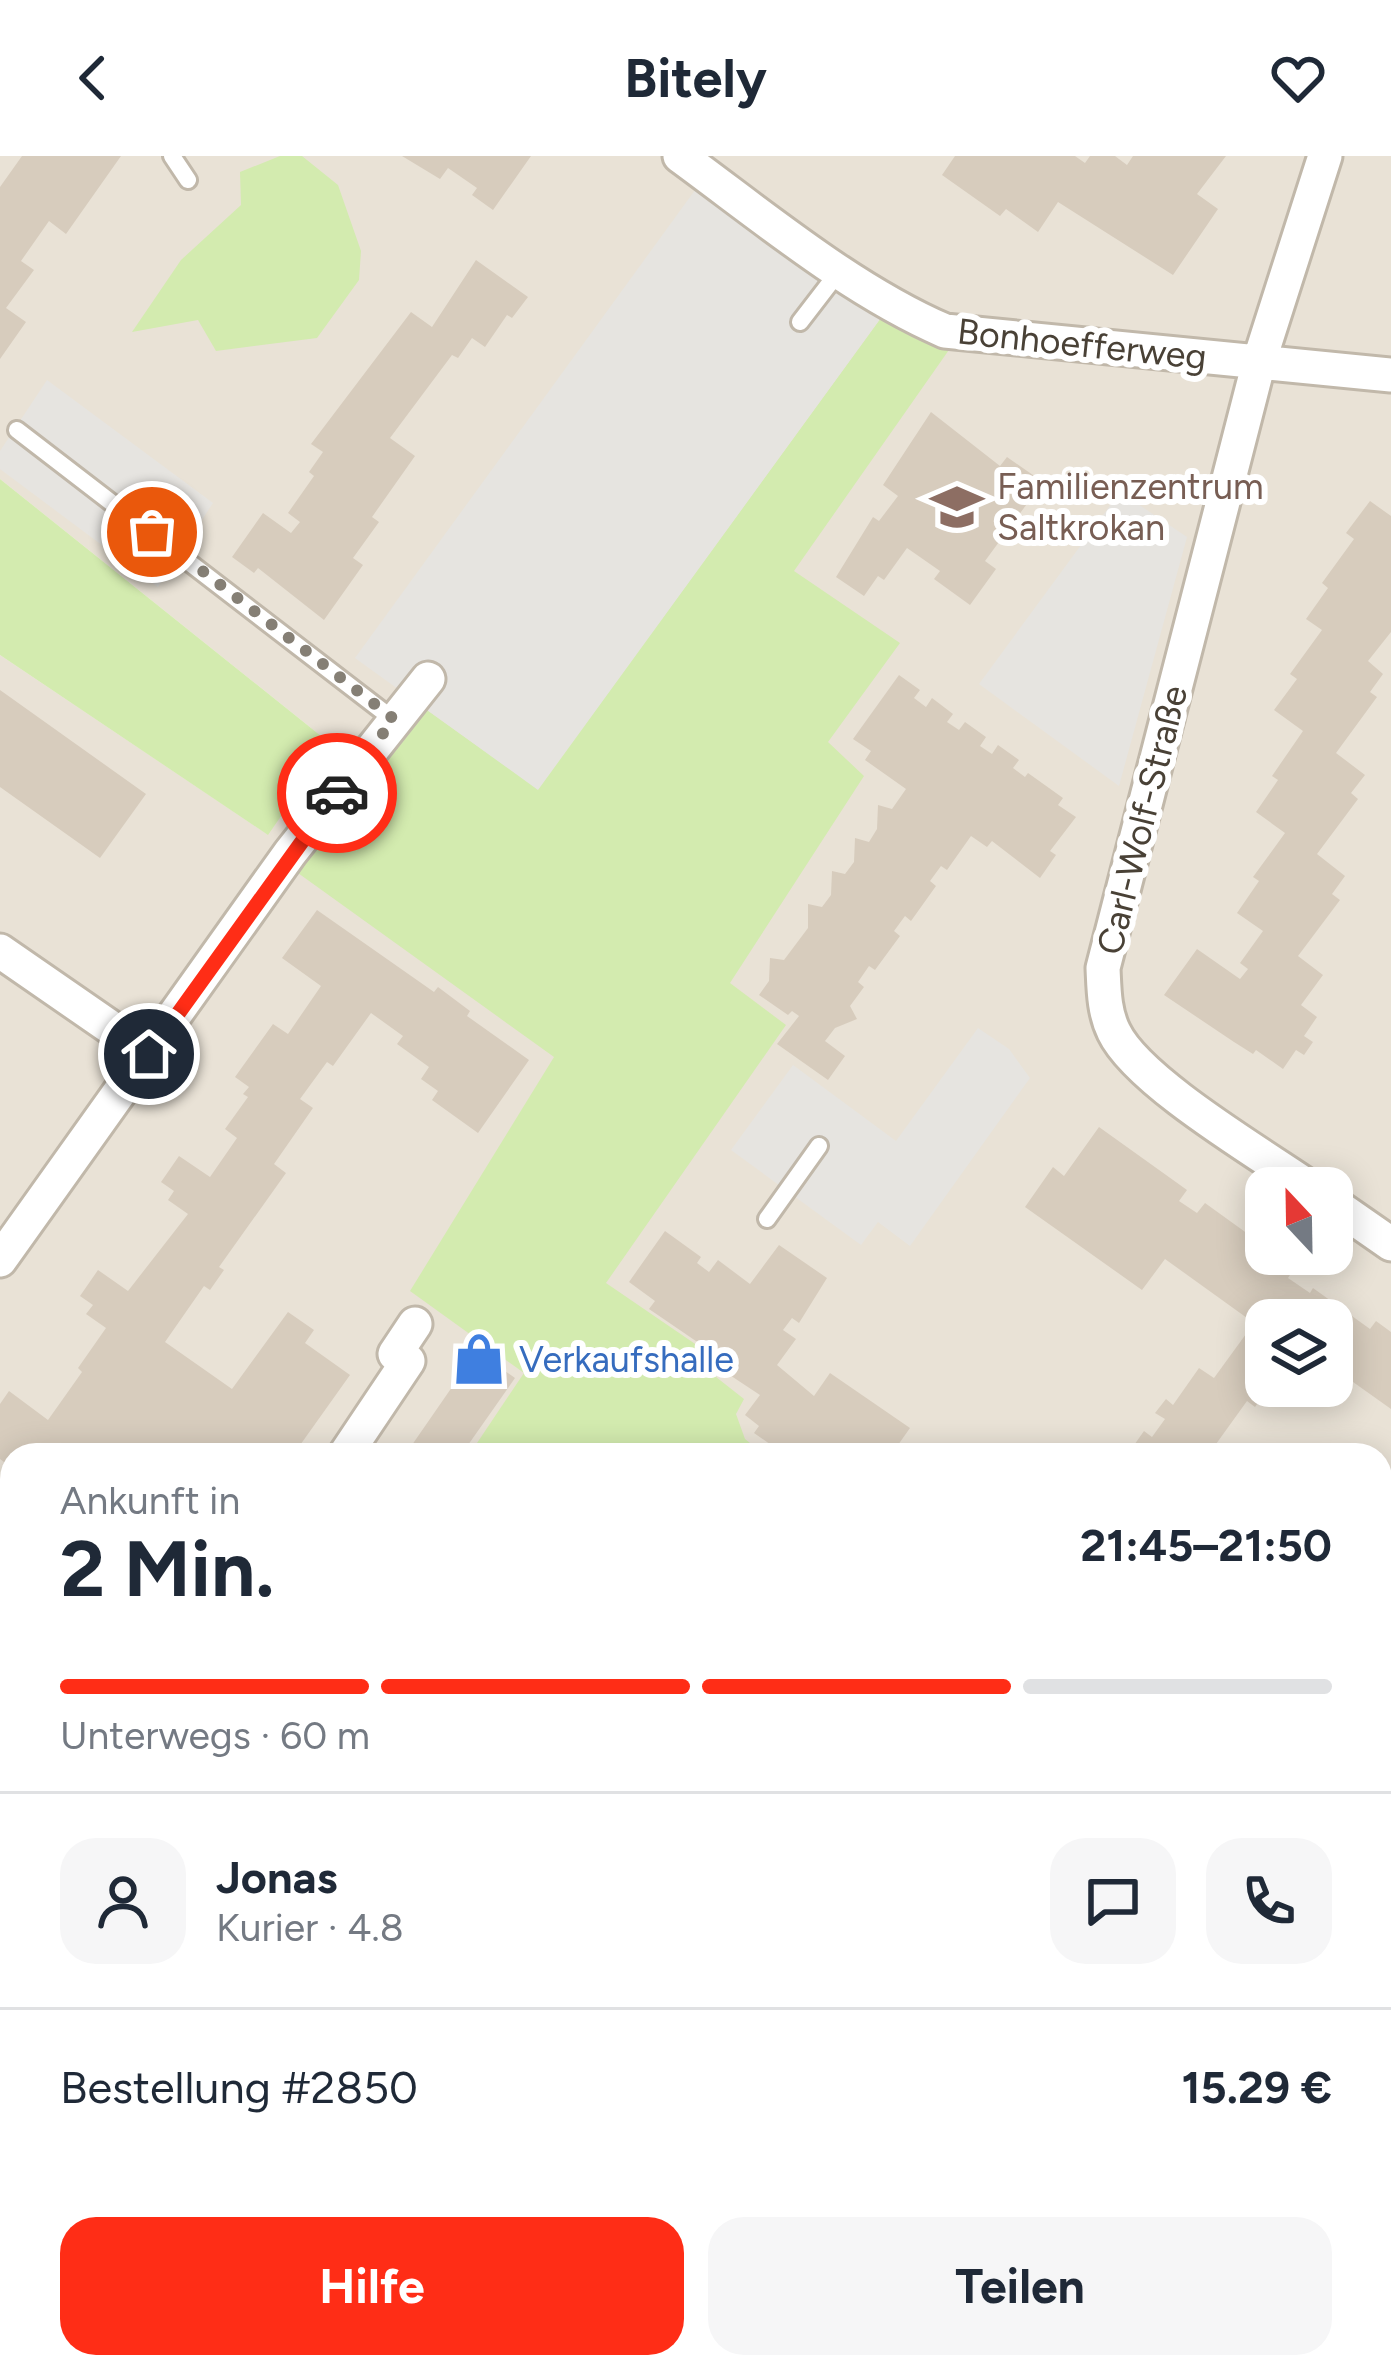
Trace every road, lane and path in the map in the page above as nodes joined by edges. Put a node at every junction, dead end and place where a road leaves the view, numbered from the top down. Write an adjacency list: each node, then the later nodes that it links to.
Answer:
1 (172, 156): 4 (lane)
2 (680, 156): 5 (street, Bonhoefferweg)
3 (1325, 156): 7 (street, Carl-Wolf-Straße)
4 (188, 179)
5 (841, 270): 6 (lane); 7 (street, Bonhoefferweg)
6 (800, 322)
7 (1259, 362): 8 (street, Bonhoefferweg); 15 (street, Carl-Wolf-Straße)
8 (1391, 375)
9 (17, 430): 11 (lane)
10 (428, 680): 11 (street)
11 (394, 719): 13 (street)
12 (0, 951): 13 (street)
13 (149, 1054): 19 (street)
14 (819, 1146): 17 (lane)
15 (1280, 1167)
16 (1353, 1218): 18 (street)
17 (767, 1219)
18 (1391, 1244)
19 (0, 1260)
20 (404, 1334): 21 (street)
21 (353, 1443)

